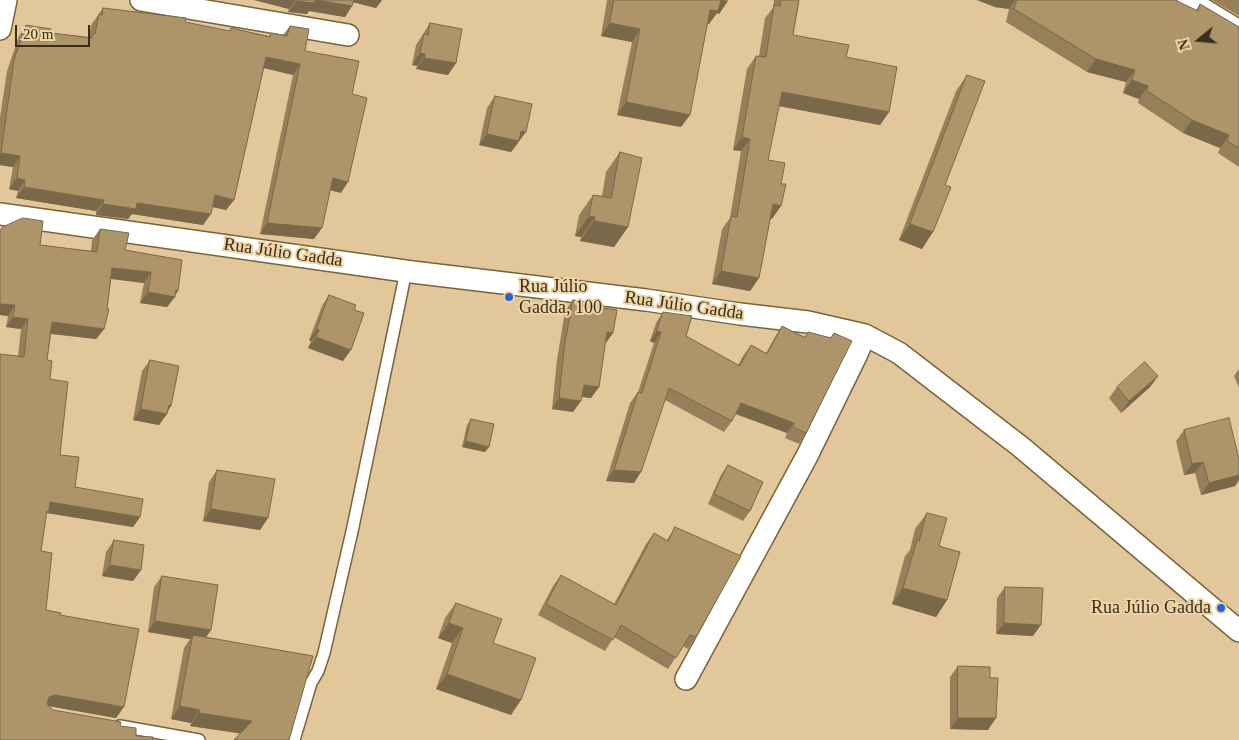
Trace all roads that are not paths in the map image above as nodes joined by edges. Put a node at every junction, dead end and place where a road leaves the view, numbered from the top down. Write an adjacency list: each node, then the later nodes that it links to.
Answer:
1 (6, 0): 4 (street)
2 (141, 0): 6 (street)
3 (1188, 0): 5 (street)
4 (0, 29)
5 (1239, 31)
6 (348, 35)
7 (0, 214): 8 (street, Rua Júlio Gadda)
8 (406, 271): 9 (street, Rua Júlio Gadda); 14 (lane)
9 (865, 335): 10 (street, Rua Júlio Gadda); 11 (street)
10 (1239, 630)
11 (686, 680)
12 (104, 723): 13 (lane)
13 (196, 740)
14 (294, 740)

